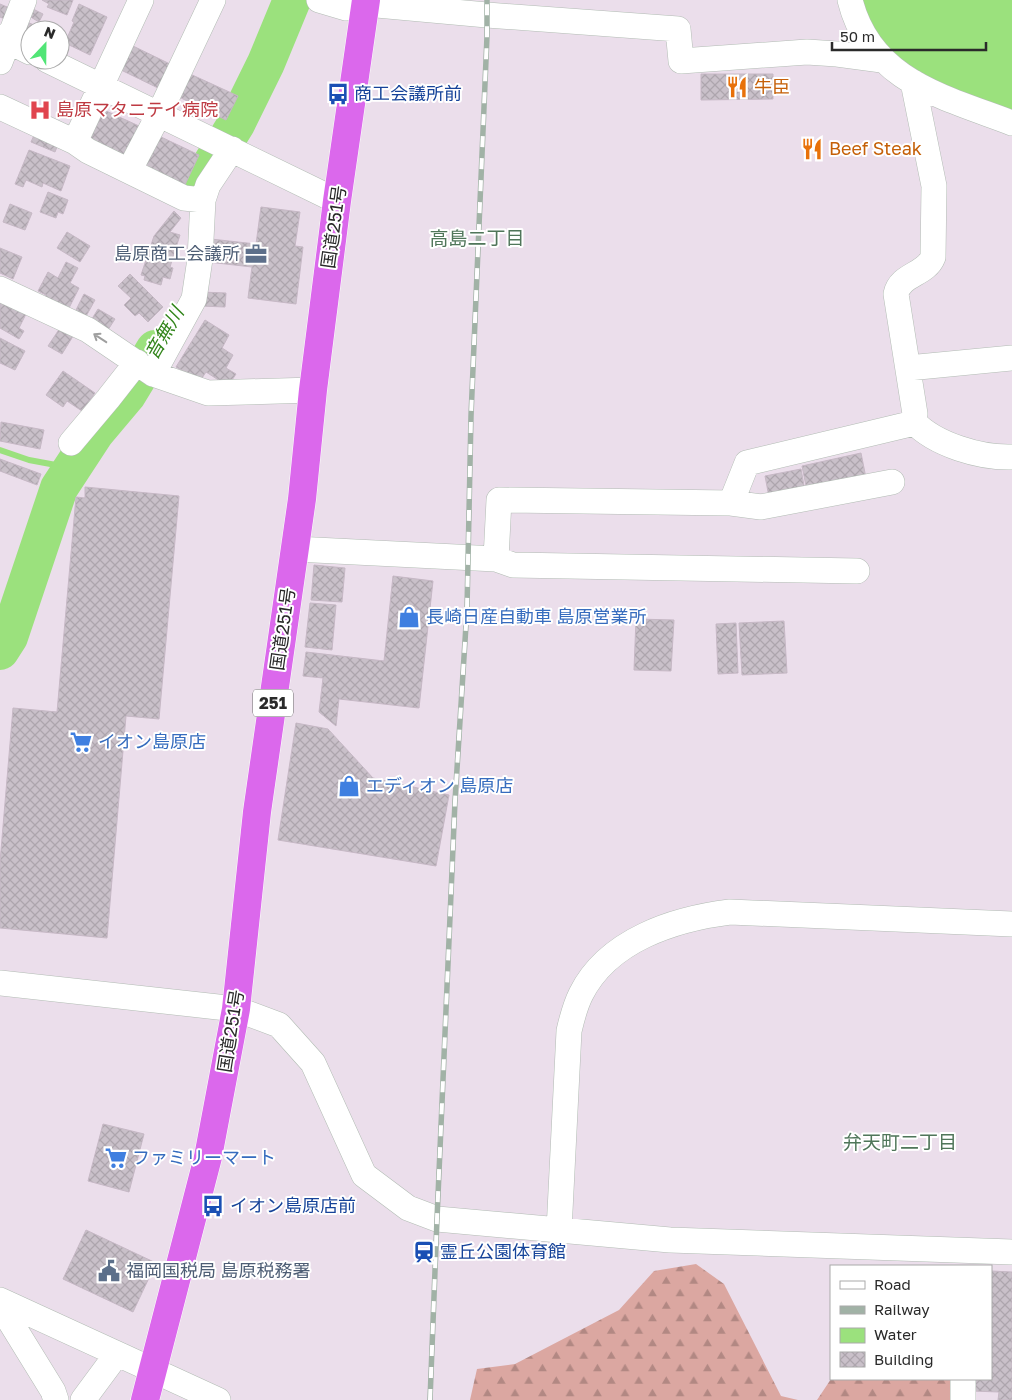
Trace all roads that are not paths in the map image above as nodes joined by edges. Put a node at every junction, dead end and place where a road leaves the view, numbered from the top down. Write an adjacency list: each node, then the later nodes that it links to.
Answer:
1 (24, 0): 7 (street)
2 (141, 0): 11 (street)
3 (213, 0): 13 (street)
4 (319, 0): 6 (street)
5 (850, 0): 8 (street)
6 (366, 2): 8 (street); 19 (highway, 国道251号 / 251)
7 (10, 48)
8 (882, 60): 10 (street)
9 (68, 70): 11 (street)
10 (913, 82): 14 (street); 23 (street)
11 (102, 86): 13 (street); 15 (street)
12 (0, 107): 15 (street)
13 (158, 114): 16 (street); 17 (street)
14 (1012, 123)
15 (75, 142): 17 (street)
16 (221, 144): 18 (street); 19 (street)
17 (129, 170): 18 (street)
18 (194, 199): 22 (street)
19 (338, 201): 24 (highway, 国道251号 / 251)
20 (0, 289): 22 (street, one-way to 20)
21 (1012, 358): 23 (street)
22 (145, 368): 24 (street); 26 (street)
23 (908, 368): 25 (street)
24 (313, 390): 30 (highway, 国道251号 / 251)
25 (913, 421): 27 (street); 29 (street)
26 (71, 444)
27 (1012, 457)
28 (892, 482): 29 (street)
29 (731, 503): 31 (street)
30 (295, 549): 31 (street); 35 (highway, 国道251号 / 251)
31 (496, 559): 32 (street)
32 (857, 571)
33 (1012, 924): 36 (street)
34 (0, 983): 35 (street)
35 (236, 1009): 36 (street); 42 (highway, 国道251号 / 251)
36 (559, 1231): 38 (street)
37 (1012, 1252): 38 (street)
38 (955, 1258)
39 (0, 1300): 41 (street)
40 (0, 1305): 44 (street)
41 (117, 1354): 42 (street); 45 (street)
42 (152, 1370): 46 (highway, 国道251号 / 251); 47 (street)
43 (963, 1380): 48 (street)
44 (56, 1400)
45 (83, 1400)
46 (145, 1400)
47 (218, 1400)
48 (964, 1400)

